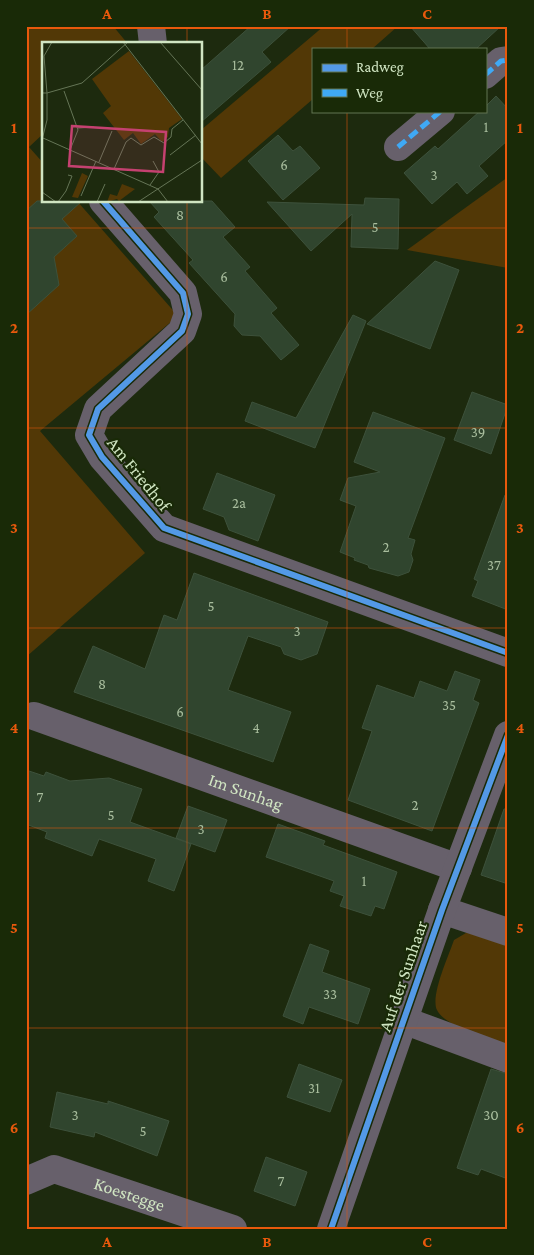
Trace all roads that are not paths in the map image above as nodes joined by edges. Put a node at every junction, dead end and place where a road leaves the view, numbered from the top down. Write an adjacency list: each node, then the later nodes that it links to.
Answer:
1 (151, 26): 2 (street)
2 (153, 42)
3 (508, 60): 4 (street)
4 (486, 74)
5 (440, 112): 6 (street)
6 (398, 147)
7 (104, 202): 8 (street, Am Friedhof)
8 (508, 653)
9 (34, 716): 11 (street, Im Sunhag)
10 (508, 735): 11 (street, Auf der Sunhaar)
11 (458, 868): 12 (street, Auf der Sunhaar)
12 (442, 910): 13 (street); 14 (street, Auf der Sunhaar)
13 (508, 932)
14 (403, 1020): 15 (street); 18 (street, Auf der Sunhaar)
15 (508, 1059)
16 (28, 1174): 17 (street, Koestegge)
17 (233, 1229)
18 (331, 1229)

